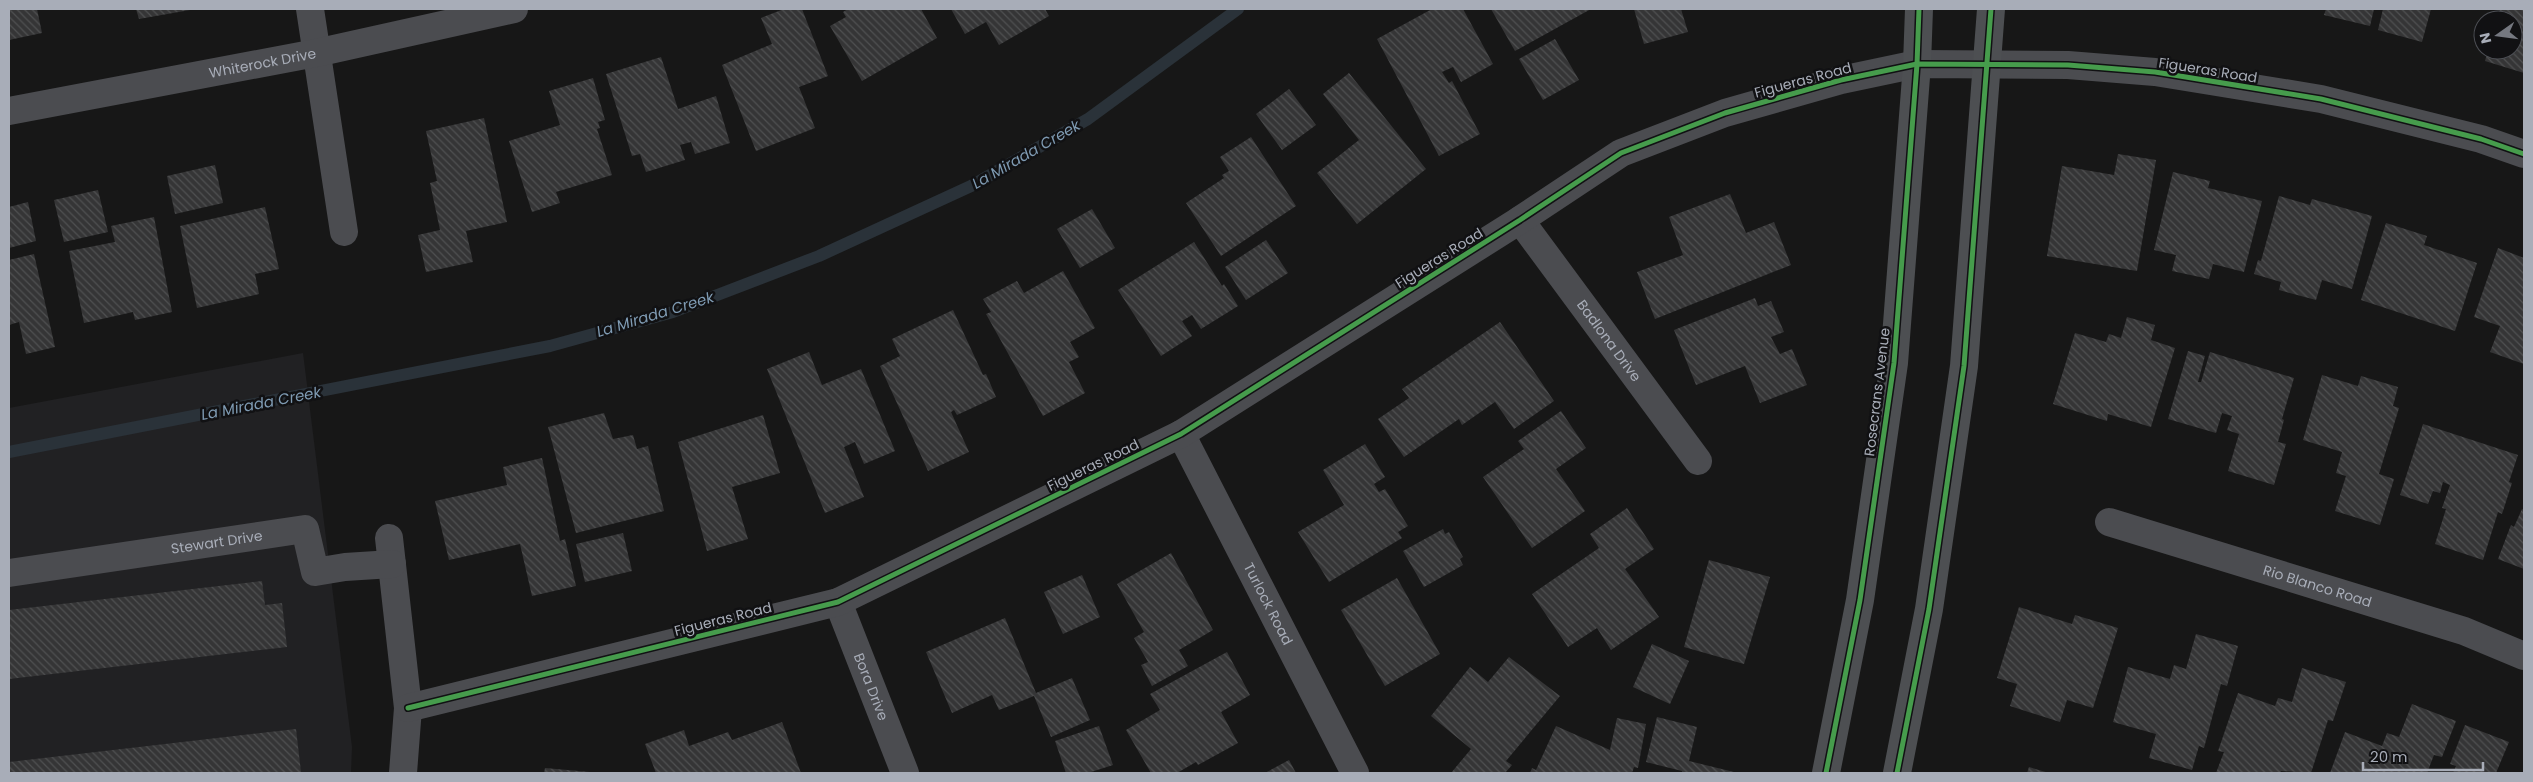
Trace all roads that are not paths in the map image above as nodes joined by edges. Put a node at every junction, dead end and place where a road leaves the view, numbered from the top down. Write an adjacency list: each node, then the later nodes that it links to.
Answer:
1 (310, 9): 5 (street)
2 (514, 9): 5 (street, Whiterock Drive)
3 (1919, 9): 6 (main road, Rosecrans Avenue)
4 (1991, 9): 7 (main road)
5 (316, 53): 8 (street, Whiterock Drive); 11 (street)
6 (1917, 64): 7 (street, Figueras Road); 10 (street, Figueras Road); 22 (main road, Rosecrans Avenue)
7 (1987, 66): 9 (street, Figueras Road); 23 (main road)
8 (9, 111)
9 (2524, 154)
10 (1520, 220): 12 (street, Figueras Road); 13 (street, Badlona Drive)
11 (344, 232)
12 (1182, 434): 16 (street, Figueras Road); 21 (street, Turlock Road)
13 (1698, 462)
14 (2108, 522): 17 (street, Rio Blanco Road)
15 (9, 573): 18 (street, Stewart Drive)
16 (838, 602): 18 (street, Figueras Road); 20 (street, Bora Drive)
17 (2524, 656)
18 (408, 708): 19 (street)
19 (403, 773)
20 (905, 773)
21 (1356, 773)
22 (1826, 773)
23 (1897, 773)

